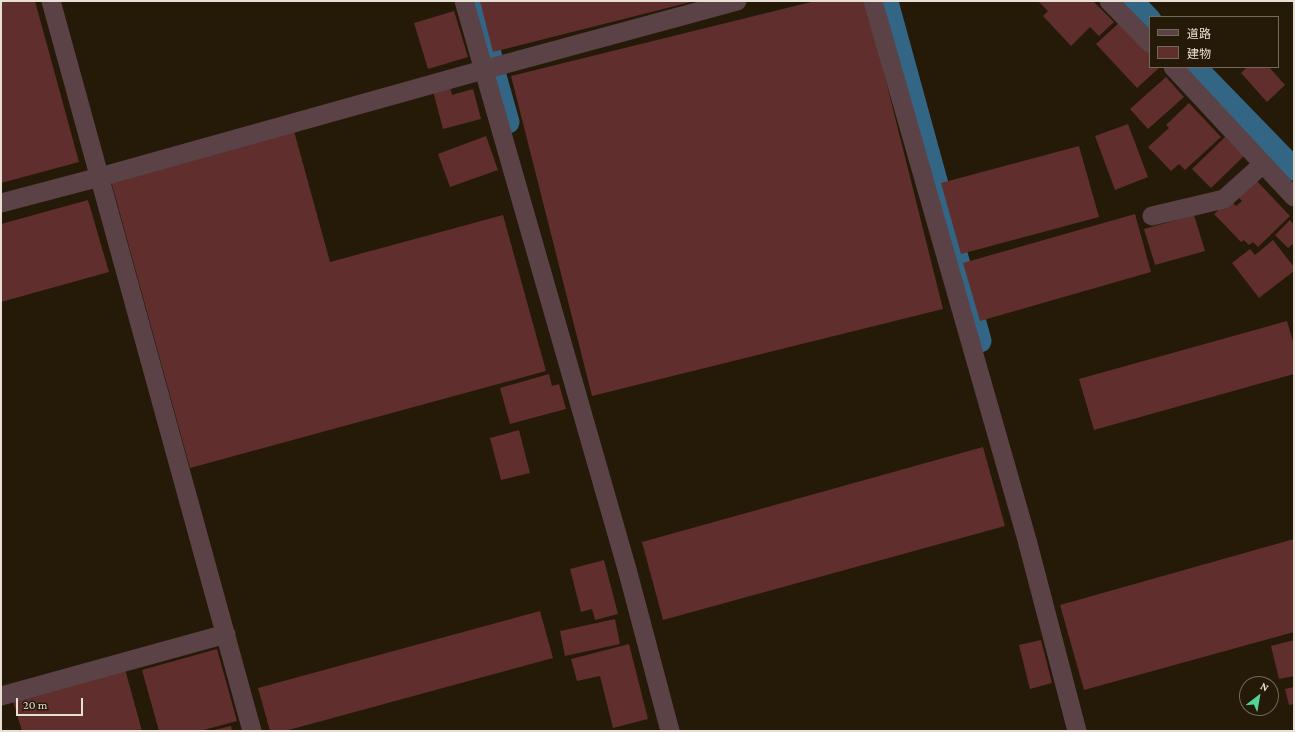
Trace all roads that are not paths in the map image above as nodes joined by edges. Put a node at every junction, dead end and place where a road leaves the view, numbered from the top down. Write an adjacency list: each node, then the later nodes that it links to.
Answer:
1 (51, 1): 10 (street)
2 (464, 1): 8 (street)
3 (737, 1): 8 (street)
4 (873, 1): 18 (street)
5 (1109, 1): 6 (street)
6 (1149, 42)
7 (1173, 68): 9 (street)
8 (483, 70): 10 (street); 17 (street)
9 (1263, 164): 11 (street); 13 (street)
10 (100, 177): 12 (street); 14 (street)
11 (1294, 197)
12 (1, 203)
13 (1152, 216)
14 (226, 634): 15 (street); 16 (street)
15 (1, 696)
16 (252, 731)
17 (670, 731)
18 (1077, 731)

